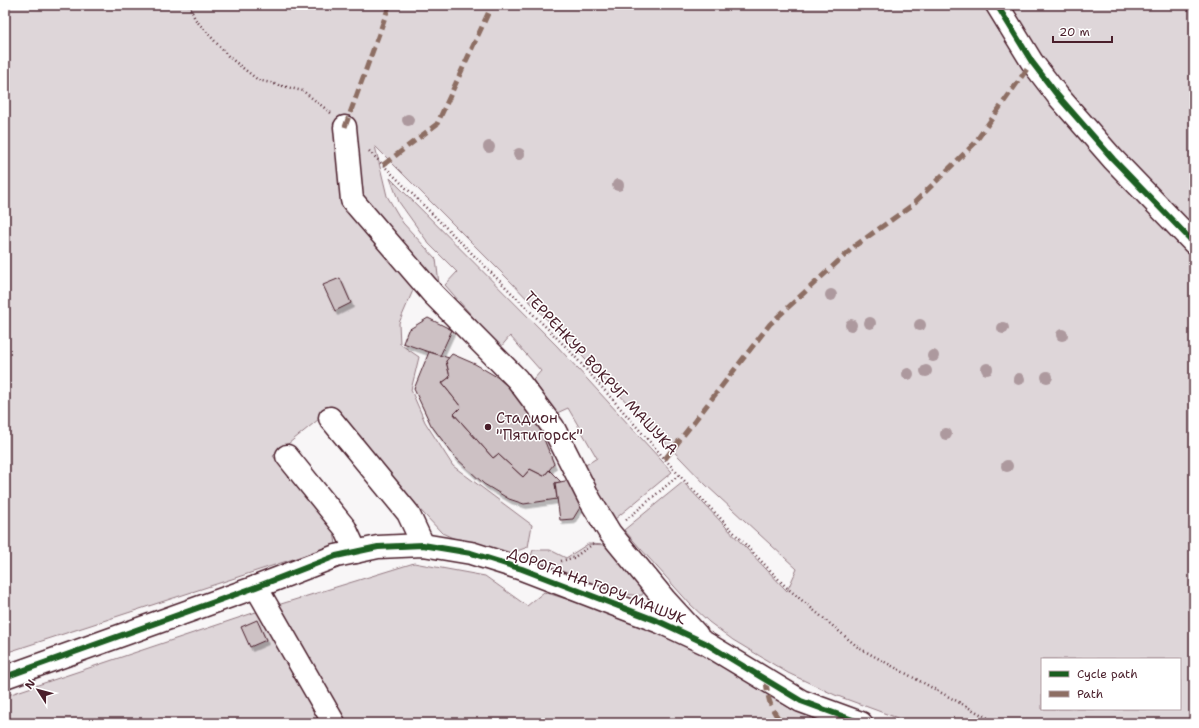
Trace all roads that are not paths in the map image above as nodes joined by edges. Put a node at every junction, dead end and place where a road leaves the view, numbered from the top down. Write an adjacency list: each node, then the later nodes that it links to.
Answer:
1 (997, 5): 3 (street)
2 (345, 127): 9 (street)
3 (1194, 243)
4 (330, 418): 6 (street)
5 (287, 456): 7 (street)
6 (423, 545): 7 (street, ДОРОГА НА ГОРУ МАШУК); 9 (street, ДОРОГА НА ГОРУ МАШУК)
7 (356, 552): 8 (street, ДОРОГА НА ГОРУ МАШУК)
8 (256, 587): 10 (street, ДОРОГА НА ГОРУ МАШУК); 11 (street)
9 (705, 643): 12 (street, ДОРОГА НА ГОРУ МАШУК)
10 (5, 677)
11 (334, 723)
12 (861, 723)

